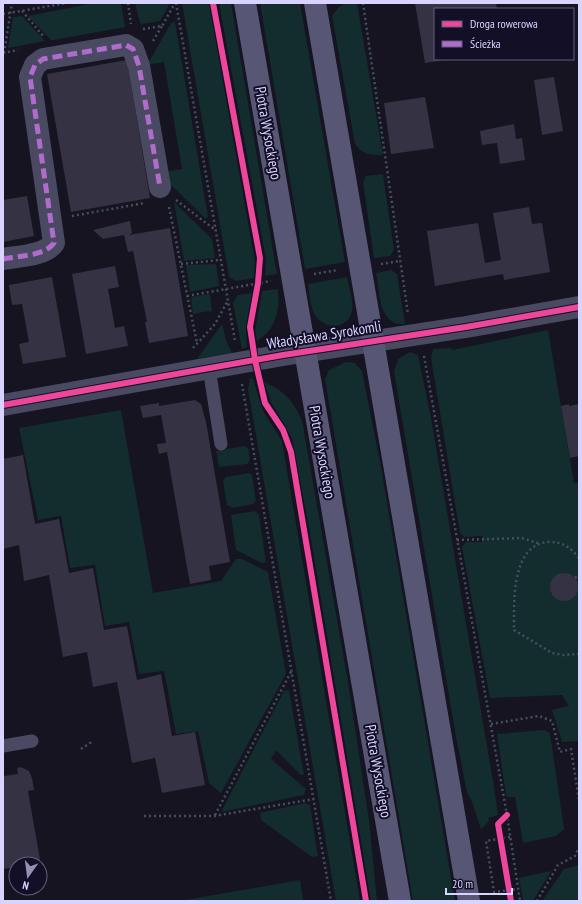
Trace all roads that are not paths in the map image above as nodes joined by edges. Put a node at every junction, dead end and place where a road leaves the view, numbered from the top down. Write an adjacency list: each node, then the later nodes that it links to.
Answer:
1 (245, 3): 7 (main road, Piotra Wysockiego)
2 (315, 3): 6 (main road)
3 (165, 193): 4 (street)
4 (3, 259)
5 (579, 307): 6 (street, Władysława Syrokomli)
6 (373, 340): 7 (street, Władysława Syrokomli); 14 (main road)
7 (305, 351): 8 (street, Władysława Syrokomli); 13 (main road, Piotra Wysockiego)
8 (209, 368): 9 (street, Władysława Syrokomli); 10 (lane)
9 (3, 405)
10 (221, 444)
11 (32, 741): 12 (lane)
12 (3, 746)
13 (400, 901)
14 (469, 901)

